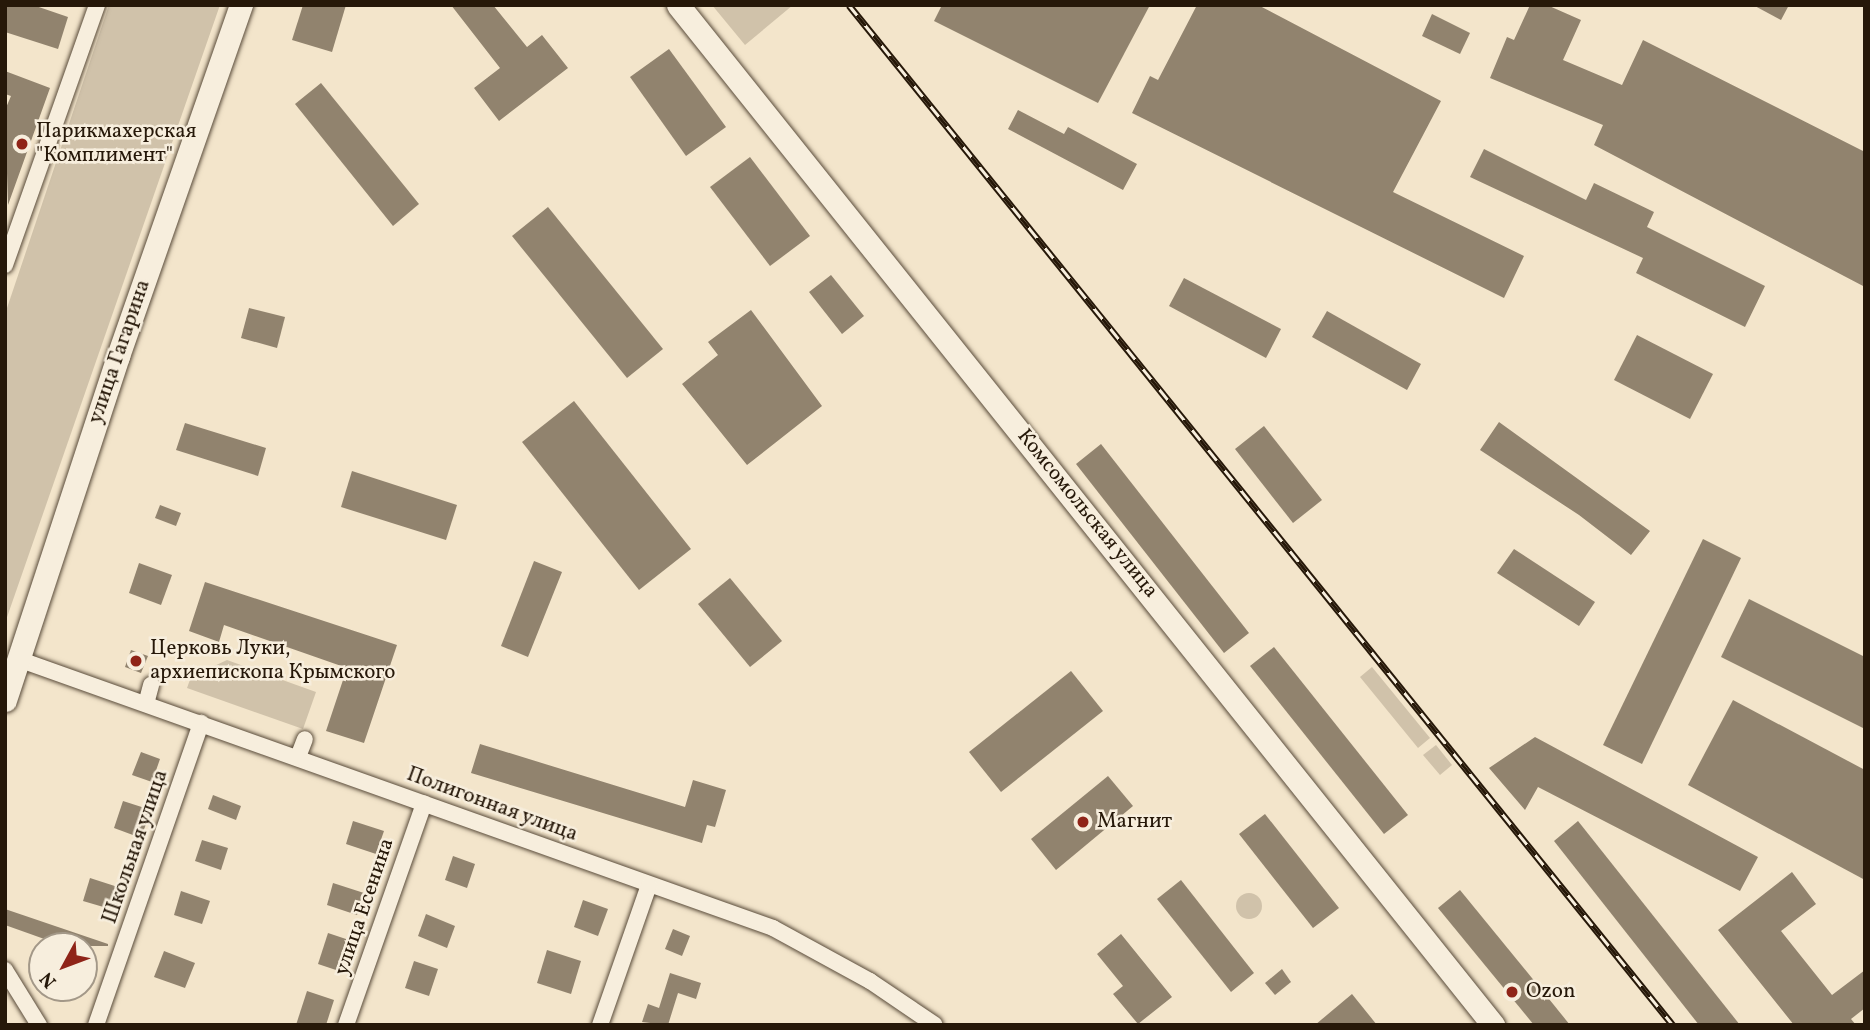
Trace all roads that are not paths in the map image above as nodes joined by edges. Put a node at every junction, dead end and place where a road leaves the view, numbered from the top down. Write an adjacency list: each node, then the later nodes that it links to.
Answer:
1 (97, 5): 4 (street)
2 (241, 5): 5 (street, улица Гагарина)
3 (678, 5): 20 (street, Комсомольская улица)
4 (5, 265)
5 (18, 659): 7 (street, улица Гагарина); 8 (street, Полигонная улица)
6 (151, 685): 8 (street)
7 (5, 701)
8 (145, 704): 9 (street, Полигонная улица)
9 (201, 723): 11 (street, Полигонная улица); 16 (street, Школьная улица)
10 (304, 739): 11 (street)
11 (298, 757): 12 (street, Полигонная улица)
12 (424, 803): 13 (street, Полигонная улица); 17 (street, улица Есенина)
13 (649, 885): 18 (street); 19 (street, Полигонная улица)
14 (5, 970): 15 (street)
15 (39, 1025)
16 (96, 1025)
17 (346, 1025)
18 (600, 1025)
19 (935, 1025)
20 (1493, 1025)

